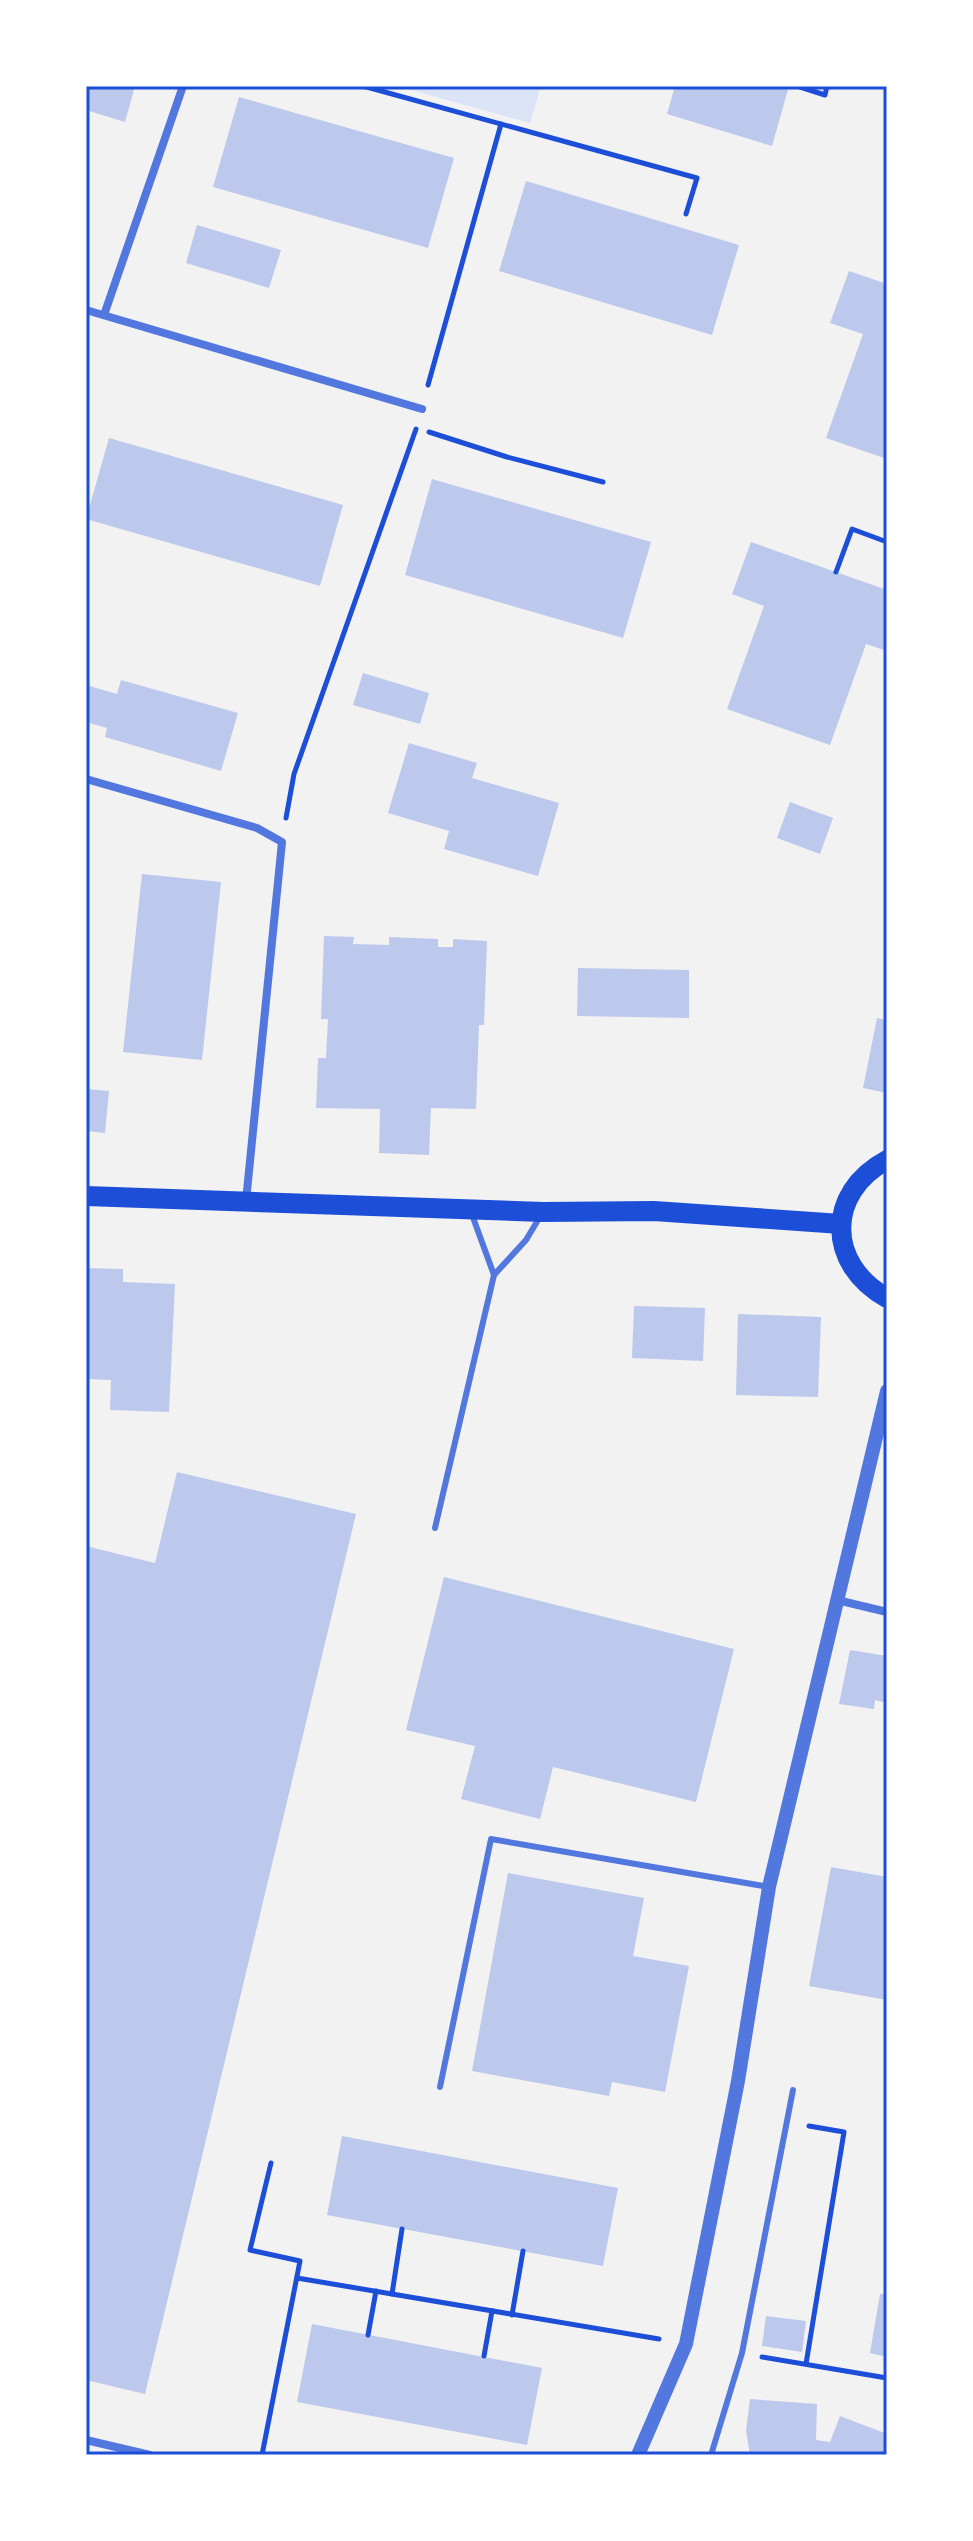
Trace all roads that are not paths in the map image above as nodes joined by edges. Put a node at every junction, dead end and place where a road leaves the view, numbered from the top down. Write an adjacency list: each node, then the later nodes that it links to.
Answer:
1 (183, 86): 3 (street)
2 (86, 310): 3 (street)
3 (104, 315): 4 (street)
4 (422, 409)
5 (86, 779): 8 (street)
6 (887, 1160): 11 (main road)
7 (86, 1196): 8 (main road)
8 (246, 1201): 9 (main road)
9 (470, 1209): 10 (main road); 12 (lane)
10 (543, 1212): 11 (main road); 12 (lane)
11 (841, 1224): 13 (main road)
12 (494, 1275): 15 (lane)
13 (887, 1298)
14 (887, 1391): 16 (street)
15 (435, 1528)
16 (836, 1600): 17 (street); 18 (street)
17 (887, 1612)
18 (769, 1887): 19 (lane); 23 (street)
19 (440, 2087)
20 (793, 2090): 24 (lane)
21 (86, 2440): 22 (street)
22 (150, 2455)
23 (638, 2455)
24 (711, 2455)

